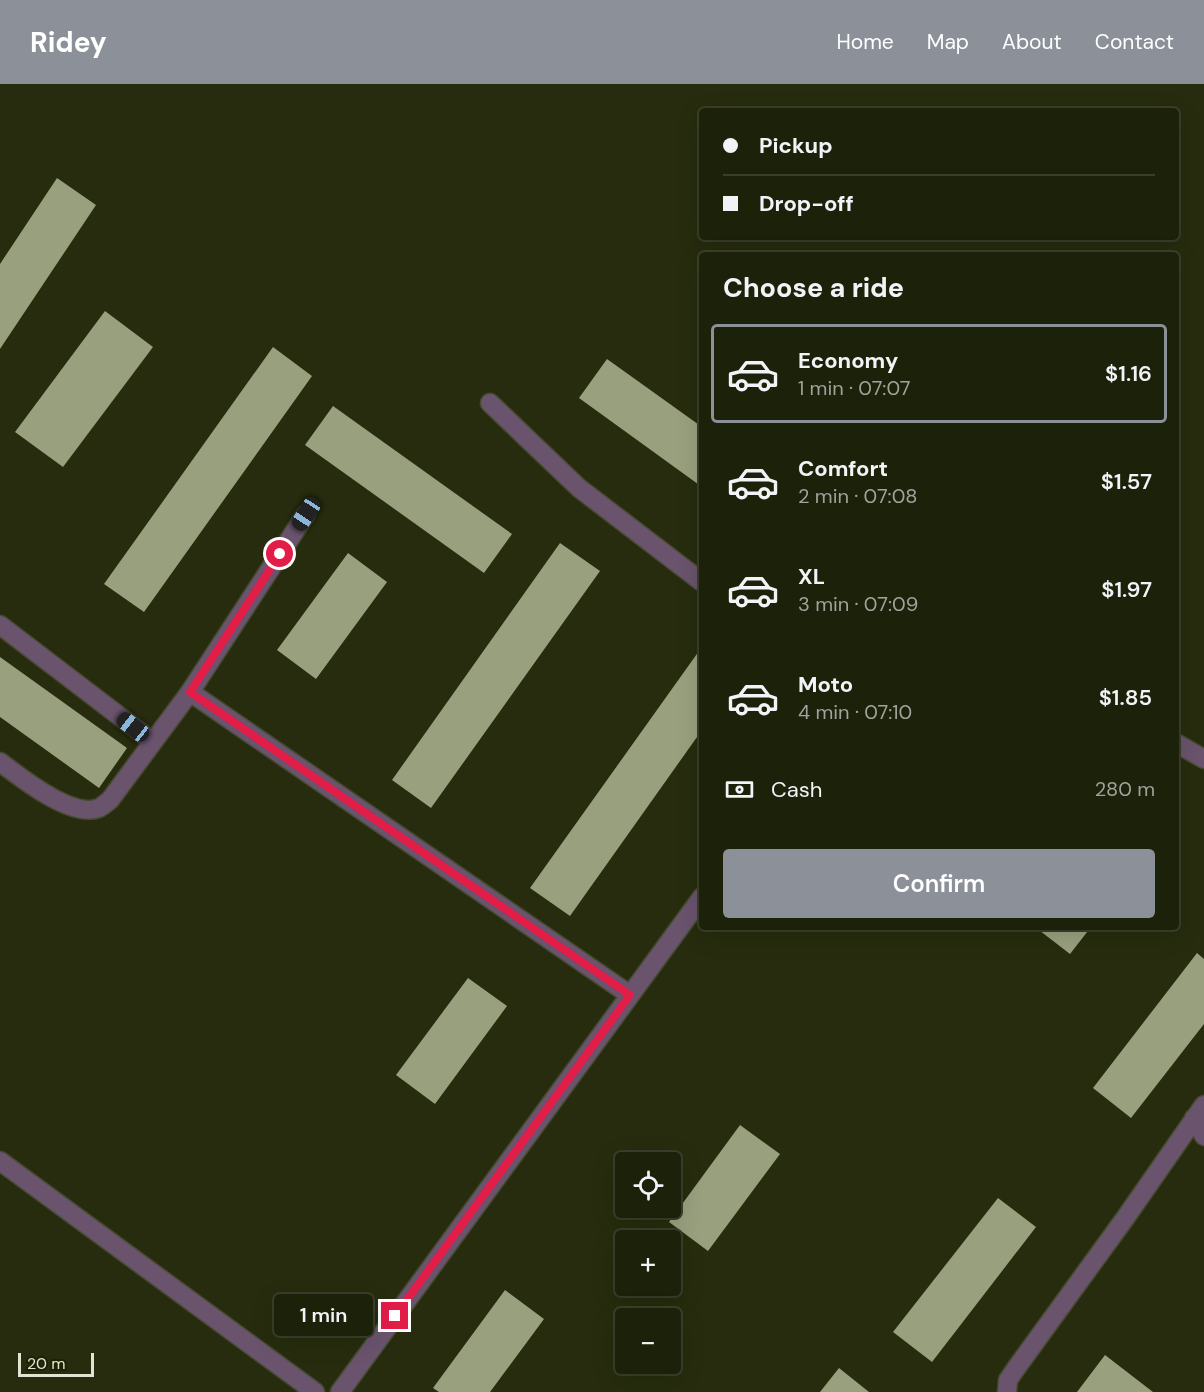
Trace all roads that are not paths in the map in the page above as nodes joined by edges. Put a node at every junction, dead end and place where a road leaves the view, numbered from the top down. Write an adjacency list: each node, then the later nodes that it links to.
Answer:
1 (490, 403): 3 (street)
2 (306, 514): 5 (street)
3 (699, 580)
4 (0, 625): 6 (street)
5 (190, 692): 6 (street); 11 (street)
6 (152, 741): 9 (street)
7 (1179, 745): 8 (street)
8 (1204, 759)
9 (0, 762)
10 (699, 901): 11 (street)
11 (630, 995): 16 (street)
12 (1199, 1112): 13 (street); 17 (street)
13 (1204, 1136)
14 (0, 1161): 15 (street)
15 (315, 1392)
16 (340, 1392)
17 (1007, 1392)

